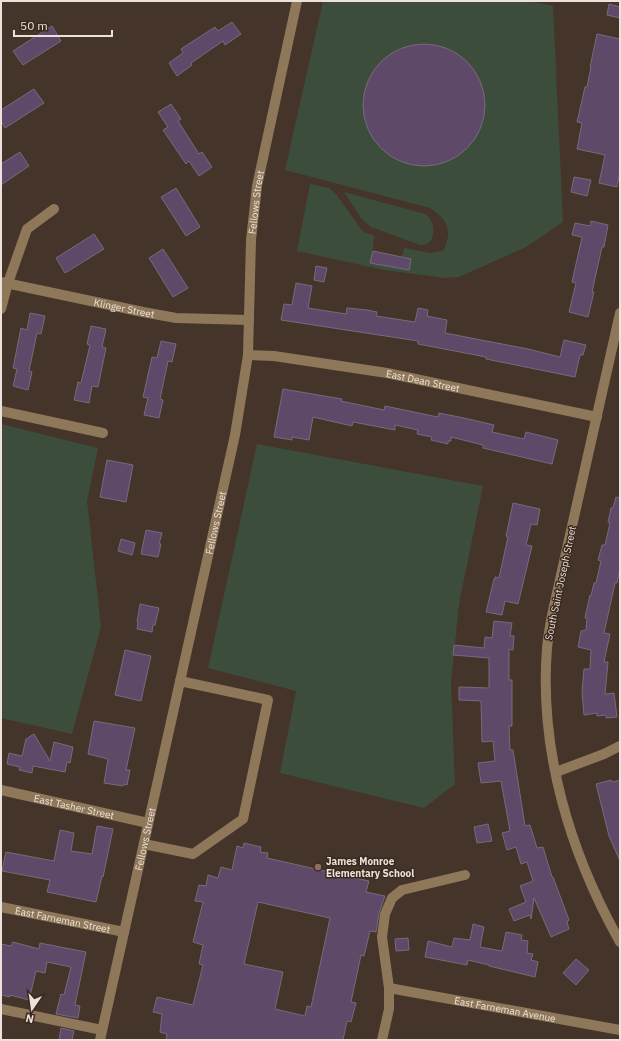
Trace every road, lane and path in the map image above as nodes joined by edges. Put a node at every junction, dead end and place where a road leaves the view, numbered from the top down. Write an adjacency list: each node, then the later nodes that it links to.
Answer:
1 (296, 1): 6 (street, Fellows Street)
2 (54, 209): 3 (street)
3 (4, 282): 4 (street); 6 (street, Klinger Street)
4 (1, 309)
5 (620, 313): 9 (street, South Saint Joseph Street)
6 (249, 320): 7 (street, Fellows Street)
7 (248, 355): 9 (street, East Dean Street); 11 (street, Fellows Street)
8 (1, 411): 10 (street)
9 (597, 417): 13 (street, South Saint Joseph Street)
10 (103, 433)
11 (180, 681): 15 (street, Fellows Street); 16 (street)
12 (620, 746): 13 (street)
13 (556, 772): 20 (street, South Saint Joseph Street)
14 (1, 790): 15 (street, East Tasher Street)
15 (148, 823): 16 (street, Fellows Street)
16 (144, 844): 19 (street, Fellows Street)
17 (465, 875): 21 (street)
18 (1, 907): 19 (street, East Farneman Street)
19 (124, 932): 24 (street, Fellows Street)
20 (620, 942)
21 (389, 988): 23 (street, East Farneman Avenue); 25 (street)
22 (1, 1009): 24 (street)
23 (620, 1030)
24 (101, 1035)
25 (382, 1040)

